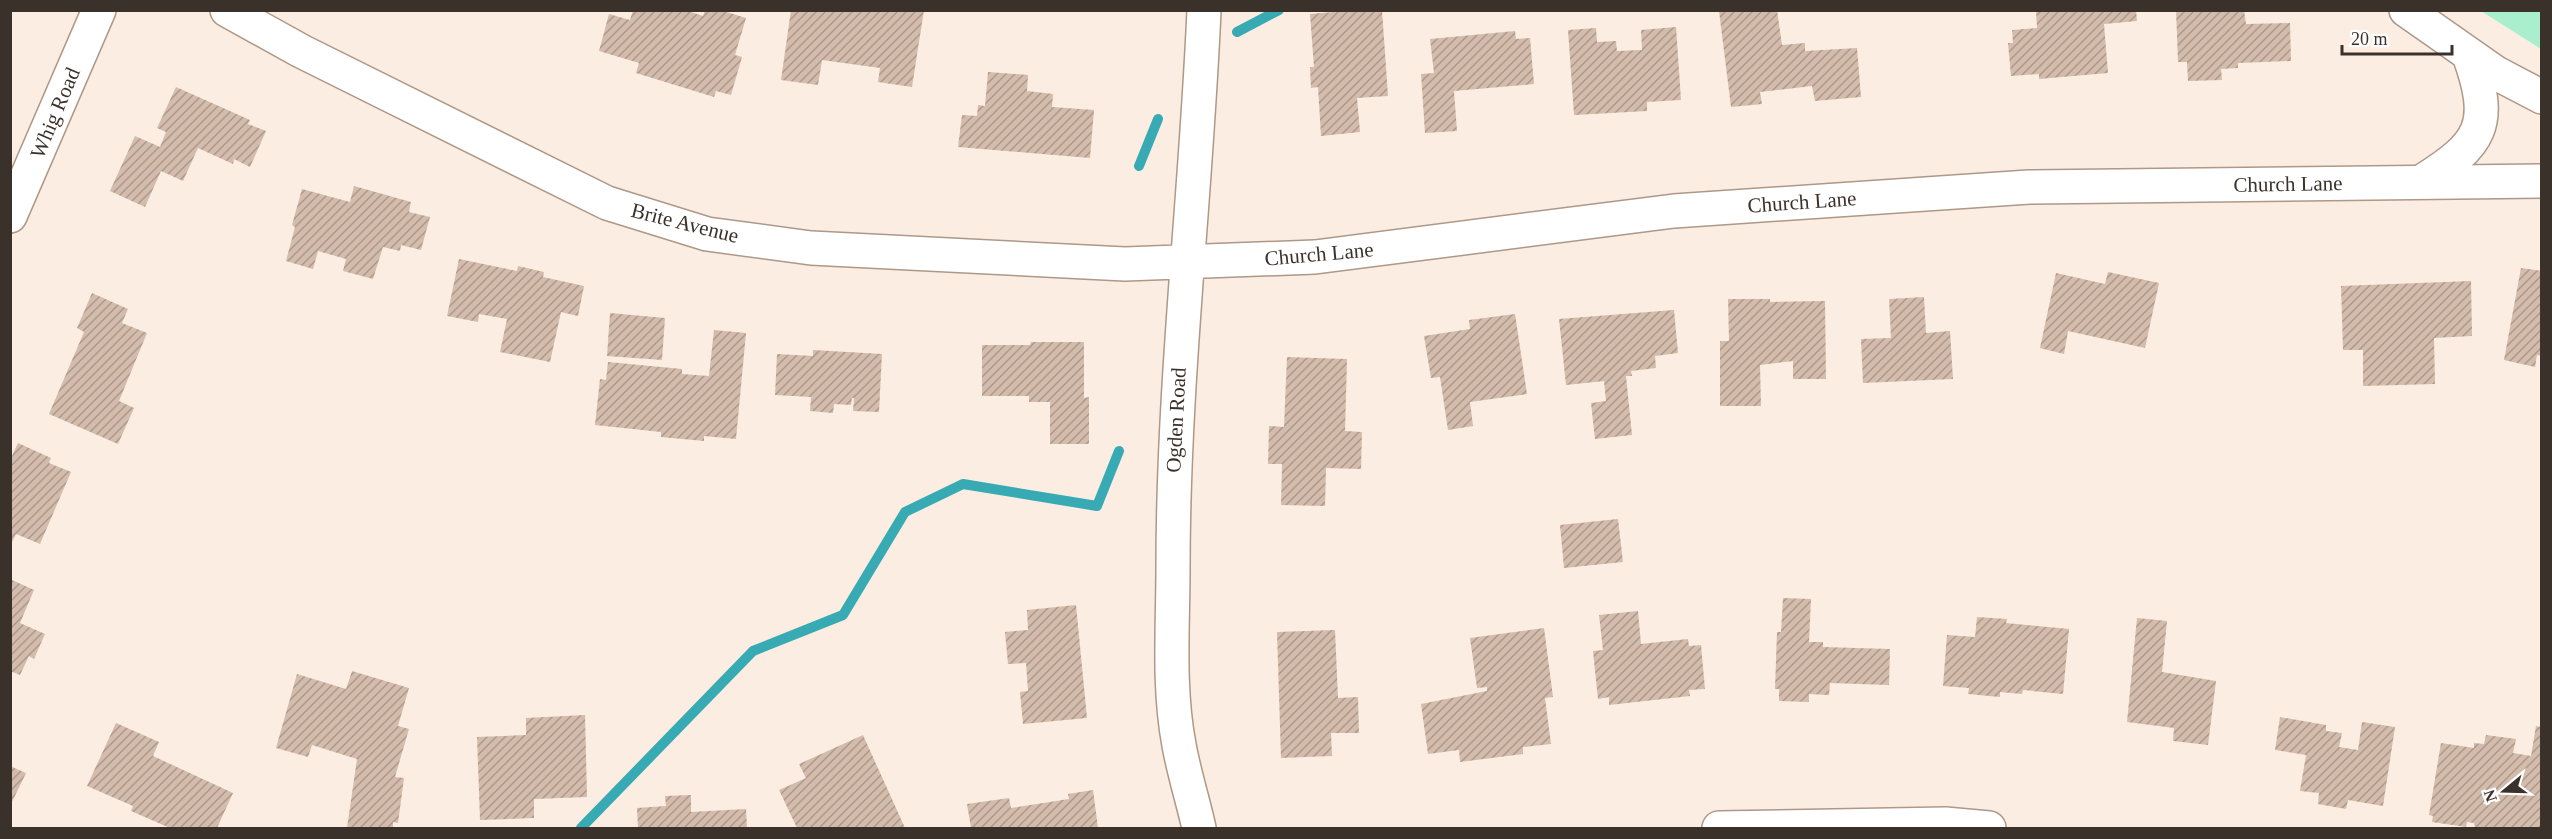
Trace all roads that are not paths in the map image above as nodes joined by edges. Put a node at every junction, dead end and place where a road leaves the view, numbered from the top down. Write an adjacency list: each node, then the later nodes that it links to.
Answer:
1 (99, 10): 9 (street, Whig Road)
2 (227, 10): 10 (street, Brite Avenue)
3 (1204, 10): 10 (street, Ogden Road)
4 (2406, 10): 5 (street)
5 (2469, 55): 6 (street); 8 (street)
6 (2541, 97)
7 (2541, 181): 8 (street, Church Lane)
8 (2421, 182): 10 (street, Church Lane)
9 (10, 216)
10 (1187, 262): 11 (street, Ogden Road)
11 (1199, 828)
12 (1719, 828): 13 (street)
13 (1989, 828)

